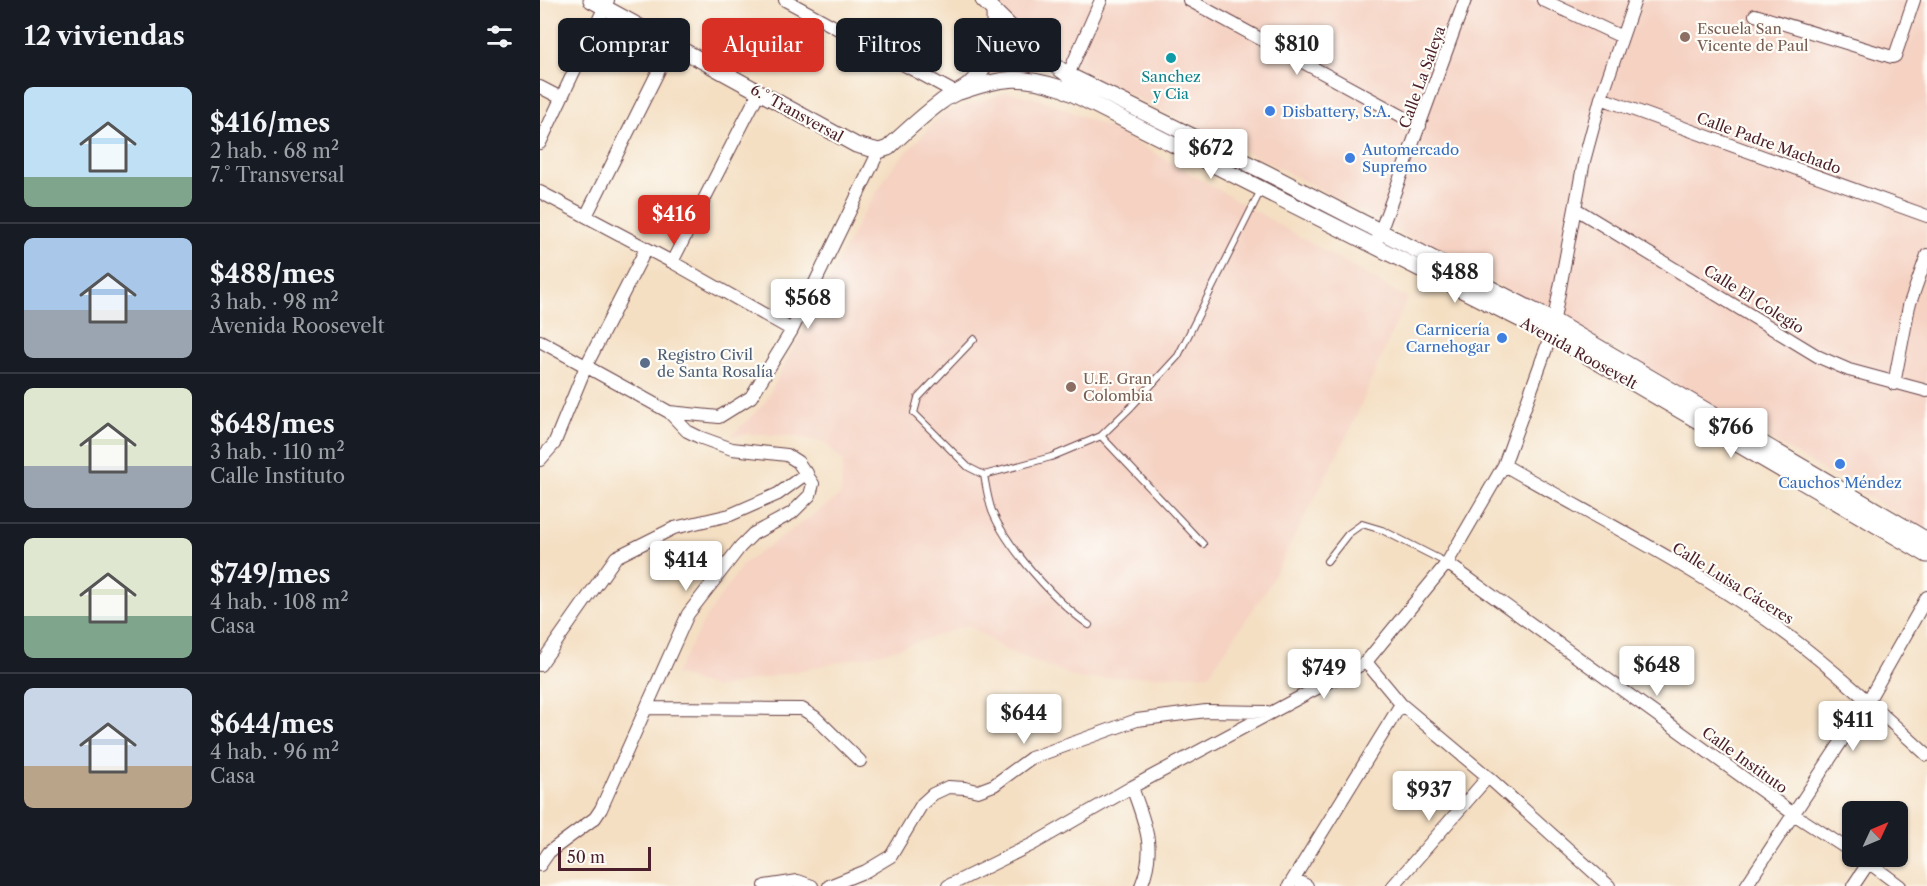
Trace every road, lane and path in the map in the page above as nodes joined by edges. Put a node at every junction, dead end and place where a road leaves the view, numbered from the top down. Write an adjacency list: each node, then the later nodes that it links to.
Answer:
1 (785, 0): 19 (street)
2 (983, 0): 10 (street, Avenida Roosevelt)
3 (1101, 0): 16 (street)
4 (1189, 0): 22 (street)
5 (1465, 0): 22 (street, Calle La Saleya)
6 (1543, 0): 13 (street)
7 (1635, 0): 13 (street)
8 (1914, 0): 11 (street)
9 (601, 2): 12 (street, 6.° Transversal); 20 (street)
10 (994, 13): 16 (street, Avenida Roosevelt); 19 (street)
11 (1755, 15)
12 (626, 18)
13 (1622, 37): 21 (street)
14 (690, 56): 18 (street, 6.° Transversal)
15 (658, 72): 28 (street)
16 (1068, 75): 30 (street, Avenida Roosevelt)
17 (540, 87): 20 (street)
18 (759, 92): 24 (street, 6.° Transversal); 33 (street)
19 (956, 93): 24 (street); 25 (street, Avenida Roosevelt)
20 (561, 98): 23 (street)
21 (1601, 98): 27 (street); 29 (street, Calle Padre Machado)
22 (1420, 126): 30 (street, Calle La Saleya)
23 (540, 143)
24 (879, 151): 35 (street)
25 (1263, 187): 30 (street, Avenida Roosevelt); 42 (lane)
26 (540, 192): 28 (street)
27 (1576, 209): 34 (street); 39 (street, Calle El Colegio)
28 (586, 216): 31 (street)
29 (1927, 216)
30 (1378, 238): 34 (street, Avenida Roosevelt)
31 (646, 249): 33 (street); 38 (street)
32 (1927, 255): 39 (street)
33 (672, 262): 35 (street)
34 (1553, 328): 44 (street); 47 (street, Avenida Roosevelt)
35 (792, 330): 41 (street)
36 (974, 339): 46 (lane)
37 (540, 341): 38 (street)
38 (586, 366): 41 (street); 43 (street)
39 (1894, 384): 40 (street, Calle El Colegio)
40 (1927, 391)
41 (669, 412): 45 (street)
42 (1101, 436): 46 (lane); 49 (lane)
43 (540, 460)
44 (1504, 465): 52 (street); 57 (street, Calle Luisa Cáceres)
45 (807, 473): 56 (street); 59 (street)
46 (984, 475): 54 (lane)
47 (1807, 477): 48 (street, Avenida Roosevelt); 50 (street, Avenida Roosevelt)
48 (1927, 540)
49 (1203, 544)
50 (1927, 555)
51 (1327, 561): 52 (lane)
52 (1447, 563): 55 (street); 65 (street, Calle Instituto)
53 (1927, 597): 57 (street)
54 (1089, 625)
55 (1366, 662): 58 (street); 60 (street)
56 (540, 666)
57 (1868, 701): 61 (street, Calle Luisa Cáceres); 65 (street)
58 (1401, 704): 63 (street); 70 (street)
59 (648, 708): 62 (street); 67 (street)
60 (1268, 712): 64 (street); 73 (street)
61 (1927, 755)
62 (860, 762)
63 (1488, 777): 77 (street); 78 (street)
64 (1131, 787): 74 (street); 75 (street)
65 (1795, 815): 66 (street, Calle Instituto); 79 (street)
66 (1842, 846)
67 (540, 865)
68 (1861, 867): 80 (street)
69 (1874, 867): 81 (street)
70 (1292, 882): 76 (street)
71 (765, 886): 72 (street)
72 (812, 886)
73 (829, 886)
74 (948, 886)
75 (1142, 886)
76 (1306, 886)
77 (1393, 886)
78 (1609, 886)
79 (1746, 886)
80 (1853, 886)
81 (1900, 886)

